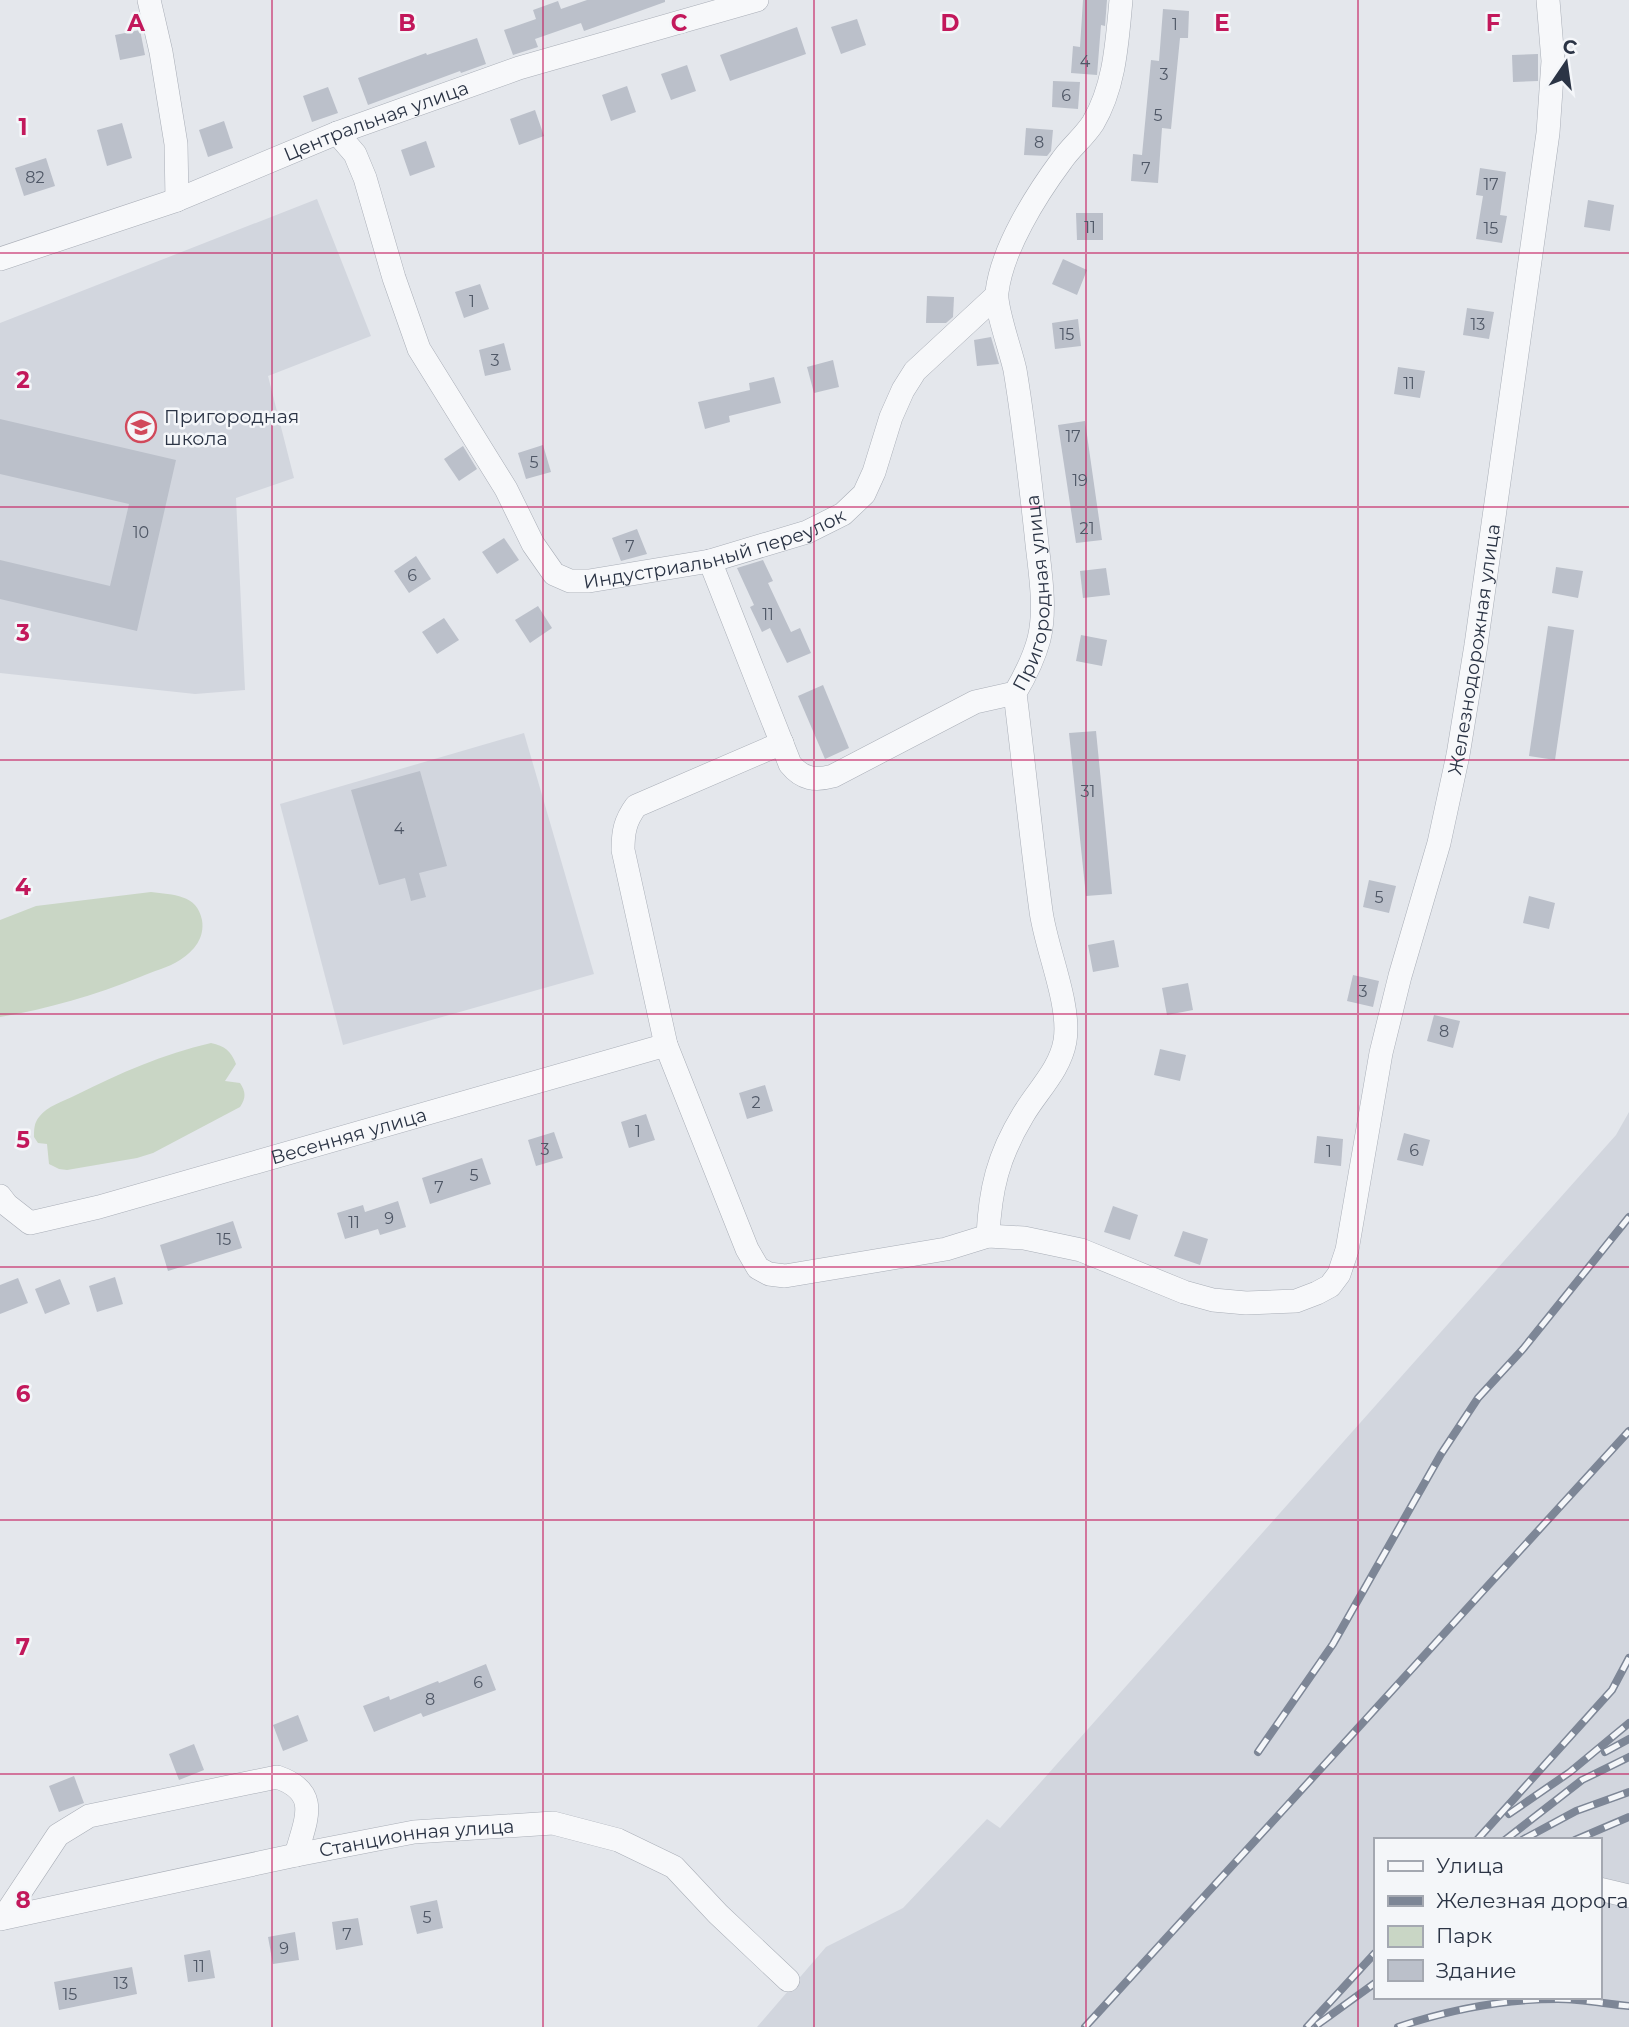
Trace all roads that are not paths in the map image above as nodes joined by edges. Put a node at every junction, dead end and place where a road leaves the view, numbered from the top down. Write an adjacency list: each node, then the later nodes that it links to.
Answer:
1 (149, 0): 6 (street)
2 (757, 0): 5 (street, Центральная улица)
3 (1122, 0): 8 (street, Пригородная улица)
4 (1548, 0): 14 (street, Железнодорожная улица)
5 (337, 133): 6 (street, Центральная улица); 9 (street, Индустриальный переулок)
6 (177, 200): 7 (street, Центральная улица)
7 (0, 259)
8 (996, 296): 9 (street, Индустриальный переулок); 10 (street, Пригородная улица)
9 (710, 561): 11 (street)
10 (1016, 693): 11 (street); 14 (street, Пригородная улица)
11 (782, 743): 12 (street)
12 (666, 1045): 13 (street, Весенняя улица); 14 (street)
13 (0, 1196)
14 (988, 1236)
15 (296, 1855): 18 (street, Станционная улица); 18 (street); 19 (street, Станционная улица)
16 (1601, 1889): 17 (street)
17 (1629, 1896)
18 (2, 1918)
19 (788, 1980)

